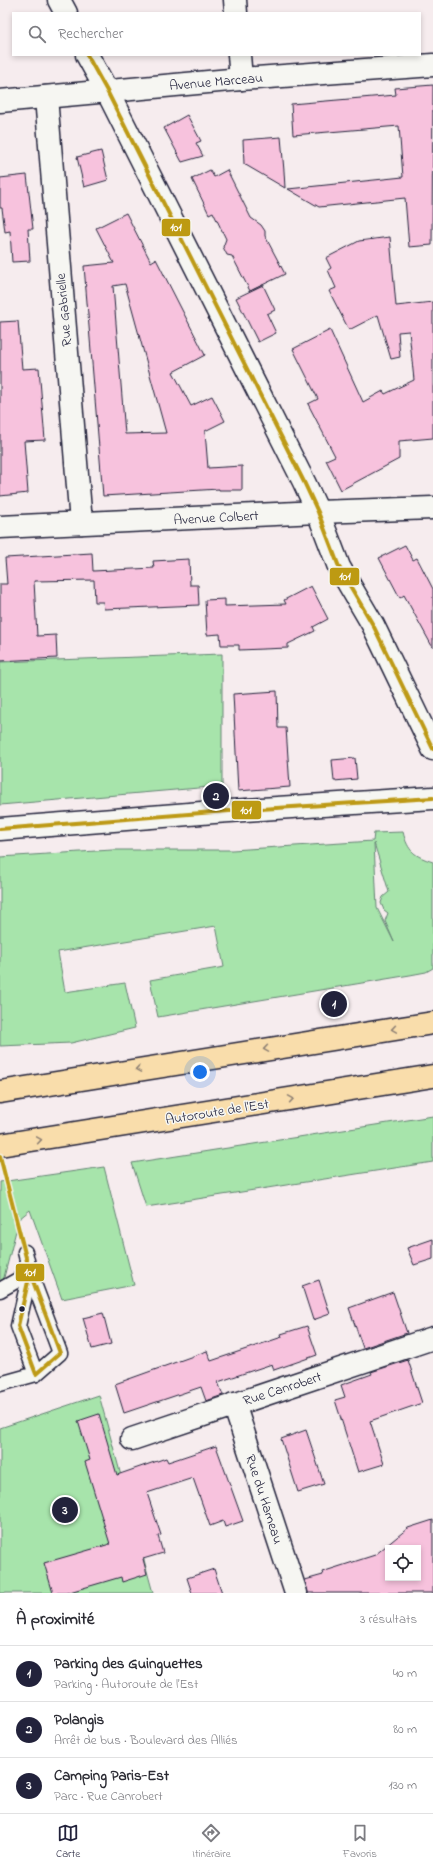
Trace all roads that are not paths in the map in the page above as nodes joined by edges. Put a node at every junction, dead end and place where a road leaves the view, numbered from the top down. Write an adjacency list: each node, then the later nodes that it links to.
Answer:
1 (59, 0): 3 (street)
2 (235, 0): 4 (street)
3 (65, 12)
4 (236, 12)
5 (88, 56): 9 (street)
6 (239, 56): 8 (street)
7 (433, 65): 8 (street, Avenue Marceau)
8 (241, 79): 9 (street, Avenue Marceau)
9 (107, 91): 10 (street, Avenue Marceau); 13 (street)
10 (46, 97): 11 (street, Avenue Marceau); 14 (street, Rue Gabrielle)
11 (0, 100)
12 (433, 508): 13 (street, Avenue Colbert)
13 (318, 512): 14 (street, Avenue Colbert); 16 (street)
14 (80, 523): 15 (street, Avenue Colbert)
15 (0, 527)
16 (433, 749)
17 (433, 798): 18 (street)
18 (0, 829)
19 (433, 1023): 21 (highway, one-way to 21)
20 (433, 1076): 22 (highway, Autoroute de l’Est, one-way to 20)
21 (0, 1092)
22 (0, 1146)
23 (25, 1252): 24 (lane)
24 (30, 1273): 25 (lane); 27 (lane); 27 (lane)
25 (0, 1290)
26 (433, 1338): 29 (street, Rue Canrobert)
27 (36, 1374): 28 (lane)
28 (0, 1384)
29 (234, 1404): 30 (street, Rue Canrobert); 31 (street, Rue du Hameau)
30 (132, 1439)
31 (296, 1593)

